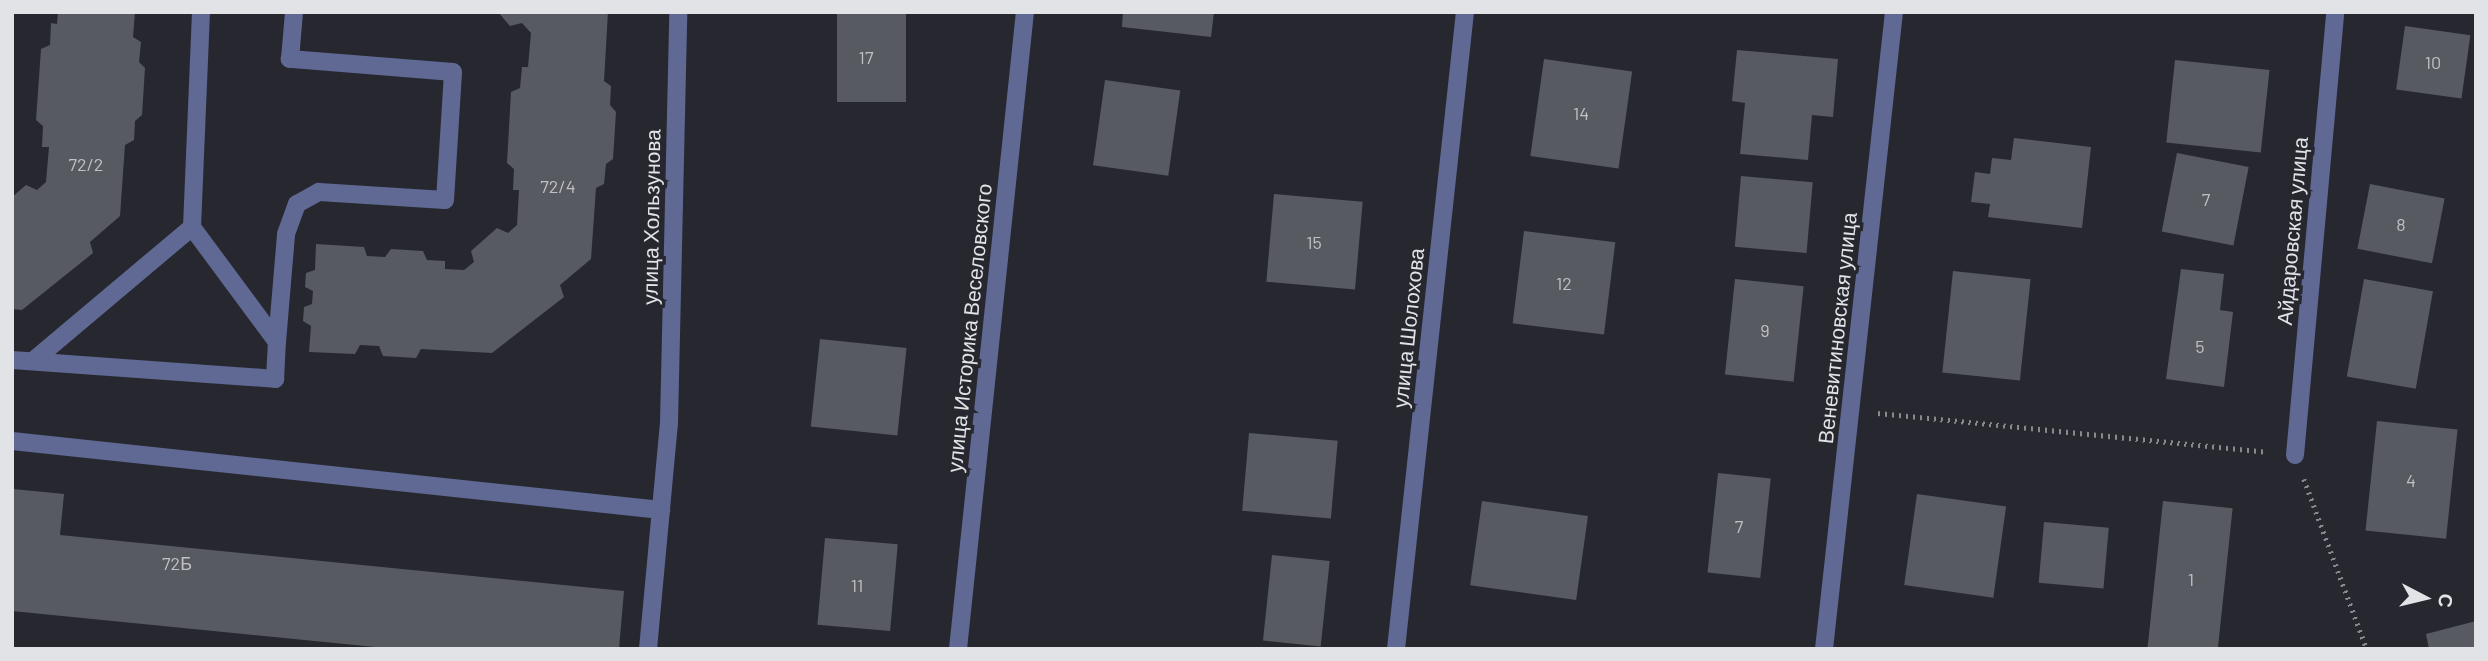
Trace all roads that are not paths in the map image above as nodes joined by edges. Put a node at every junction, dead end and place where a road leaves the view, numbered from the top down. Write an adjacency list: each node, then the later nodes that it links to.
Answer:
1 (201, 12): 8 (street)
2 (294, 12): 9 (street)
3 (678, 12): 14 (street, улица Хользунова)
4 (1025, 12): 16 (street, улица Историка Веселовского)
5 (1465, 12): 17 (street, улица Шолохова)
6 (1894, 12): 18 (street, Веневитиновская улица)
7 (2335, 12): 13 (street, Айдаровская улица)
8 (192, 228): 9 (street); 11 (street)
9 (277, 342): 11 (street)
10 (12, 360): 11 (street)
11 (33, 361)
12 (12, 441): 14 (street)
13 (2295, 455)
14 (661, 510): 15 (street, улица Хользунова)
15 (648, 649)
16 (958, 649)
17 (1396, 649)
18 (1824, 649)

